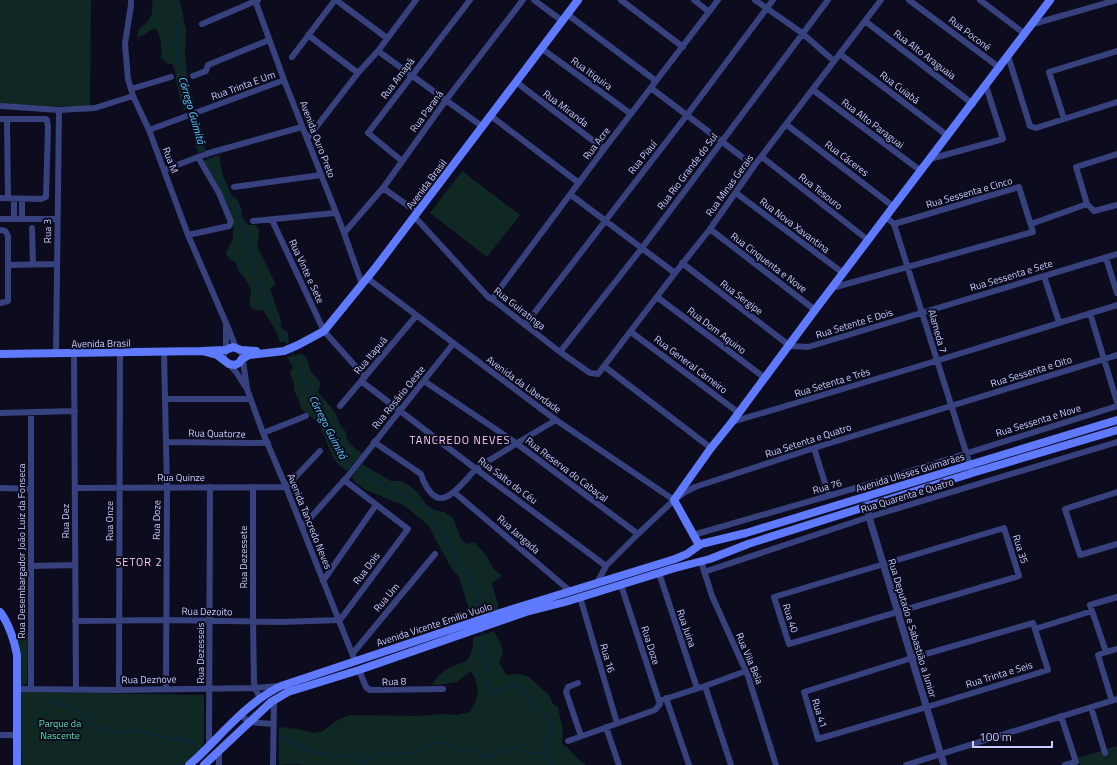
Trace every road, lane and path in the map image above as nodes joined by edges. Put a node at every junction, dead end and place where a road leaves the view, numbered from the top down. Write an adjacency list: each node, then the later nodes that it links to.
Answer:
1 (131, 0): 49 (street, Rua M)
2 (256, 0): 24 (street); 30 (street, Avenida Ouro Preto)
3 (335, 0): 28 (street); 29 (street)
4 (470, 0): 41 (street, Rua Amapá)
5 (523, 0): 52 (street, Rua Paraná)
6 (534, 0): 22 (street)
7 (578, 0): 22 (main road, Avenida Brasil)
8 (621, 0): 31 (street)
9 (694, 0): 21 (street)
10 (718, 0): 21 (street, Rua Acre)
11 (755, 0): 20 (street)
12 (773, 0): 20 (street, Rua Piauí)
13 (828, 0): 26 (street, Rua Rio Grande do Sul)
14 (881, 0): 23 (street, Rua Minas Gerais)
15 (909, 0): 39 (street, Rua Poconé)
16 (980, 0): 27 (street)
17 (1050, 0): 25 (main road)
18 (1117, 0): 25 (street)
19 (413, 1): 29 (street)
20 (767, 8): 26 (street); 58 (street, Rua Piauí)
21 (709, 12): 31 (street, Rua Acre)
22 (564, 17): 32 (main road, Avenida Brasil); 46 (street)
23 (865, 21): 35 (street, Rua Minas Gerais); 54 (street, Rua Alto Araguaia)
24 (202, 24)
25 (1033, 24): 27 (main road)
26 (802, 33): 38 (street); 68 (street, Rua Rio Grande do Sul)
27 (1025, 34): 36 (main road)
28 (308, 35): 37 (street); 40 (street)
29 (387, 38): 33 (street)
30 (269, 40): 42 (street); 44 (street, Avenida Ouro Preto)
31 (683, 47): 46 (street, Rua Acre)
32 (541, 48): 45 (main road, Avenida Brasil); 57 (street, Rua Itiquira)
33 (378, 51): 40 (street); 41 (street)
34 (1117, 51): 61 (street)
35 (840, 54): 38 (street, Rua Minas Gerais); 66 (street, Rua Cuiabá)
36 (1008, 56): 39 (main road); 61 (street)
37 (292, 57)
38 (834, 61): 50 (street, Rua Minas Gerais)
39 (1000, 68): 47 (main road)
40 (358, 73): 67 (street)
41 (412, 75): 52 (street); 74 (street, Rua Amapá)
42 (193, 76)
43 (171, 77): 49 (street)
44 (284, 80): 63 (street, Avenida Ouro Preto); 65 (street, Rua Trinta E Um)
45 (516, 82): 59 (main road, Avenida Brasil); 69 (street, Rua Miranda)
46 (656, 82): 48 (street, Rua Acre)
47 (986, 86): 54 (main road); 73 (street)
48 (651, 88): 57 (street, Rua Acre); 58 (street)
49 (131, 89): 51 (street, Rua M)
50 (813, 90): 62 (street, Rua Minas Gerais); 77 (street, Rua Alto Paraguai)
51 (132, 96): 56 (street); 65 (street, Rua M)
52 (446, 100): 64 (street); 74 (street, Rua Paraná)
53 (1117, 102): 61 (street)
54 (973, 104): 66 (main road)
55 (0, 106): 56 (street)
56 (58, 110): 96 (street, Rua 3)
57 (631, 114): 69 (street, Rua Acre)
58 (687, 115): 68 (street); 99 (street, Rua Piauí)
59 (491, 116): 64 (main road, Avenida Brasil); 79 (street)
60 (3, 119): 85 (street); 86 (street)
61 (1064, 119)
62 (787, 125): 72 (street, Rua Minas Gerais); 89 (street, Rua Cáceres)
63 (302, 126): 67 (street, Avenida Ouro Preto); 71 (street)
64 (483, 126): 91 (main road, Avenida Brasil)
65 (149, 130): 76 (street, Rua M)
66 (948, 136): 73 (main road)
67 (307, 139): 78 (street, Avenida Ouro Preto)
68 (721, 142): 75 (street); 108 (street, Rua Rio Grande do Sul)
69 (604, 149): 79 (street, Rua Acre)
70 (1117, 154): 87 (street)
71 (200, 157): 76 (street); 106 (street)
72 (762, 157): 75 (street, Rua Minas Gerais); 107 (street, Rua Tesouro)
73 (930, 159): 77 (main road)
74 (402, 161): 81 (street, Rua Paraná)
75 (754, 166): 82 (street, Rua Minas Gerais)
76 (164, 170): 106 (street, Rua M)
77 (921, 171): 89 (main road)
78 (321, 175): 80 (street); 90 (street, Avenida Ouro Preto)
79 (579, 183): 83 (street, Rua Acre)
80 (234, 187)
81 (383, 188): 91 (street, Rua Guiratinga); 105 (street, Rua Paraná)
82 (736, 193): 103 (street, Rua Minas Gerais); 117 (street, Rua Nova Xavantina)
83 (571, 195): 99 (street); 123 (street, Rua Acre)
84 (0, 198): 85 (street)
85 (11, 198): 86 (street); 94 (street)
86 (22, 199): 95 (street)
87 (1087, 204): 88 (street); 101 (street)
88 (1117, 205)
89 (894, 207): 92 (main road)
90 (336, 213): 97 (street); 105 (street, Avenida Ouro Preto)
91 (416, 214): 119 (main road, Avenida Brasil); 123 (street, Rua Guiratinga)
92 (886, 217): 100 (street); 107 (main road)
93 (0, 219): 94 (street)
94 (14, 219): 95 (street)
95 (22, 219): 96 (street)
96 (57, 219): 113 (street, Rua 3)
97 (272, 220): 98 (street); 133 (street, Rua Vinte e Sete)
98 (253, 221)
99 (605, 221): 108 (street); 132 (street, Rua Piauí)
100 (894, 224): 101 (street, Rua Sessenta e Cinco); 115 (street, Alameda 7)
101 (1031, 224): 115 (street)
102 (32, 228): 112 (street)
103 (710, 229): 114 (street, Rua Minas Gerais); 126 (street, Rua Cinquenta e Nove)
104 (0, 230): 111 (street)
105 (344, 233): 119 (street, Avenida Ouro Preto)
106 (188, 235): 131 (street, Rua M)
107 (868, 240): 117 (main road)
108 (642, 248): 116 (street); 143 (street, Rua Rio Grande do Sul)
109 (1117, 254): 110 (street, Rua Sessenta e Sete)
110 (1106, 258): 118 (street, Rua Sessenta e Sete); 121 (street)
111 (9, 264): 112 (street); 124 (street)
112 (33, 264): 113 (street)
113 (57, 264): 144 (street, Rua 3)
114 (682, 264): 116 (street, Rua Minas Gerais); 136 (street, Rua Sergipe)
115 (908, 266): 120 (street); 127 (street, Alameda 7)
116 (675, 273): 122 (street, Rua Minas Gerais)
117 (843, 273): 120 (main road)
118 (1044, 276): 127 (street, Rua Sessenta e Sete); 130 (street)
119 (364, 281): 129 (street, Avenida da Liberdade); 133 (main road, Avenida Brasil)
120 (832, 288): 126 (main road)
121 (1117, 293)
122 (657, 297): 134 (street, Rua Minas Gerais); 154 (street, Rua Dom Aquino)
123 (492, 299): 132 (street, Rua Guiratinga)
124 (0, 303)
125 (1117, 305): 128 (street)
126 (816, 310): 136 (main road)
127 (923, 313): 136 (street, Rua Setente E Dois); 150 (street, Alameda 7)
128 (1090, 313): 130 (street); 149 (street)
129 (416, 316): 135 (street, Avenida da Liberdade); 155 (street, Rua Itapuã)
130 (1059, 322): 150 (street)
131 (226, 323): 137 (street, Rua M); 138 (street)
132 (526, 325): 143 (street, Rua Guiratinga)
133 (324, 331): 142 (main road, Avenida Brasil); 155 (street, Rua Salto do Céu)
134 (631, 332): 152 (street, Rua Minas Gerais); 168 (street, Rua General Carneiro)
135 (453, 344): 156 (street, Rua Rosário Oeste); 170 (street, Avenida da Liberdade)
136 (790, 346): 154 (main road)
137 (239, 349): 138 (main road, Avenida Brasil); 142 (main road, Avenida Brasil); 148 (street)
138 (226, 350): 139 (main road, Avenida Brasil); 151 (street)
139 (202, 351): 141 (main road, Avenida Brasil); 151 (main road, Avenida Brasil)
140 (120, 352): 141 (main road, Avenida Brasil); 145 (main road, Avenida Brasil); 195 (street, Rua Onze)
141 (164, 352): 158 (street, Rua Doze)
142 (269, 352): 148 (main road, Avenida Brasil)
143 (560, 352): 153 (street, Rua Guiratinga)
144 (56, 353): 145 (main road, Avenida Brasil); 146 (main road, Avenida Brasil)
145 (74, 353): 164 (street, Rua Dez)
146 (0, 354)
147 (1117, 355): 149 (street, Rua Sessenta e Oito)
148 (242, 359): 151 (main road, Avenida Brasil); 157 (street)
149 (1104, 359): 160 (street); 162 (street, Rua Sessenta e Oito)
150 (936, 361): 162 (street, Alameda 7); 172 (street, Rua Setenta e Três)
151 (227, 363): 157 (street)
152 (604, 367): 153 (street, Rua Minas Gerais); 180 (street)
153 (590, 373)
154 (765, 378): 168 (main road)
155 (363, 379): 161 (street, Rua Itapuã); 165 (street, Rua Salto do Céu)
156 (424, 380): 165 (street, Rua Rosário Oeste); 179 (street, Rua Reserva do Cabaçal)
157 (247, 389): 159 (street, Avenida Tancredo Neves)
158 (166, 399): 159 (street); 175 (street, Rua Doze)
159 (250, 399): 174 (street, Avenida Tancredo Neves)
160 (1117, 402)
161 (340, 406)
162 (951, 406): 181 (street, Rua Setenta e Quatro); 183 (street, Alameda 7)
163 (1117, 406): 183 (street, Rua Sessenta e Nove)
164 (75, 411): 167 (street); 194 (street, Rua Dez)
165 (400, 411): 176 (street, Rua Rosário Oeste); 185 (street, Rua Salto do Céu)
166 (0, 413): 167 (street)
167 (31, 413): 196 (street, Rua Desembargador João Luiz da Fonseca)
168 (739, 413): 172 (main road)
169 (306, 416): 174 (street)
170 (556, 420): 179 (street); 201 (street, Avenida da Liberdade)
171 (1117, 420): 184 (main road, Avenida Ulisses Guimarães)
172 (732, 422): 180 (main road)
173 (1117, 430): 186 (main road, Avenida Ulisses Guimarães)
174 (263, 434): 178 (street, Avenida Tancredo Neves)
175 (166, 442): 178 (street, Rua Quatorze); 189 (street, Rua Doze)
176 (374, 442): 187 (street, Rua Rosário Oeste); 197 (street)
177 (1117, 442): 204 (street, Rua Quarenta e Quatro)
178 (268, 443): 192 (street, Avenida Tancredo Neves)
179 (516, 443): 185 (street); 206 (street, Rua Reserva do Cabaçal)
180 (711, 448): 201 (main road)
181 (814, 448): 199 (street); 201 (street, Rua Setenta e Quatro)
182 (320, 451): 192 (street)
183 (966, 453): 184 (street, Alameda 7); 188 (street, Rua 76)
184 (970, 464): 186 (street, Alameda 7); 200 (main road, Avenida Ulisses Guimarães)
185 (476, 469): 197 (street); 217 (street, Rua Salto do Céu)
186 (972, 473): 203 (main road, Avenida Ulisses Guimarães)
187 (346, 478): 202 (street); 205 (street)
188 (866, 484): 199 (street, Rua 76); 200 (street)
189 (167, 487): 190 (street, Rua Quinze); 195 (street, Rua Quinze); 229 (street, Rua Doze)
190 (210, 487): 191 (street, Rua Quinze); 233 (street, Rua Dezesseis)
191 (253, 487): 192 (street, Rua Quinze); 234 (street, Rua Dezessete)
192 (286, 487): 205 (street, Avenida Tancredo Neves)
193 (0, 488): 196 (street)
194 (76, 488): 195 (street, Rua Quinze); 214 (street, Rua Dez)
195 (119, 488): 235 (street, Rua Onze)
196 (30, 489): 216 (street, Rua Desembargador João Luiz da Fonseca)
197 (454, 492): 223 (street, Rua Jangada)
198 (1117, 492): 209 (street)
199 (829, 496): 207 (street, Rua 76)
200 (866, 497): 203 (street, Rua Deputado e Sabastião a Junior); 208 (main road, Avenida Ulisses Guimarães)
201 (674, 500): 206 (street, Rua Setenta e Quatro); 207 (main road)
202 (376, 505): 220 (street); 230 (street, Rua Dois)
203 (867, 506): 204 (street, Rua Deputado e Sabastião a Junior); 212 (main road, Avenida Ulisses Guimarães)
204 (869, 517): 215 (street, Rua Deputado e Sabastião a Junior); 218 (street, Rua Quarenta e Quatro)
205 (302, 528): 220 (street, Avenida Tancredo Neves)
206 (638, 534): 217 (street, Rua Setenta e Quatro)
207 (693, 534): 210 (main road)
208 (709, 542): 210 (main road, Avenida Vicente Emilio Vuolo); 212 (main road)
209 (1117, 544)
210 (697, 547): 213 (main road); 221 (main road, Avenida Vicente Emilio Vuolo)
211 (435, 554): 240 (street, Rua Um)
212 (713, 558): 213 (main road, Avenida Vicente Emilio Vuolo)
213 (701, 561): 218 (street, Rua Vila Bela); 219 (main road, Avenida Vicente Emilio Vuolo)
214 (75, 565): 216 (street); 232 (street, Rua Dez)
215 (883, 565): 228 (street, Rua Deputado e Sabastião a Junior); 228 (street, Rua 40); 228 (street, Rua 35)
216 (32, 566): 247 (street, Rua Desembargador João Luiz da Fonseca)
217 (606, 566): 221 (street, Rua Setenta e Quatro)
218 (704, 572): 243 (street, Rua Vila Bela)
219 (659, 573): 222 (main road, Avenida Vicente Emilio Vuolo); 250 (street, Rua Juina)
220 (323, 581): 230 (street, Avenida Tancredo Neves)
221 (597, 583): 223 (main road, Avenida Vicente Emilio Vuolo)
222 (621, 585): 224 (main road, Avenida Vicente Emilio Vuolo); 260 (street, Rua Doze)
223 (570, 591): 231 (main road, Avenida Vicente Emilio Vuolo)
224 (580, 597): 231 (main road, Avenida Vicente Emilio Vuolo); 266 (street, Rua 16)
225 (1117, 597): 226 (street)
226 (1092, 611): 237 (street); 239 (street)
227 (0, 612): 251 (main road)
228 (898, 612): 241 (street, Rua Deputado e Sabastião a Junior)
229 (165, 620): 233 (street, Rua Dezoito); 235 (street, Rua Dezoito); 252 (street, Rua Doze)
230 (340, 620): 234 (street, Rua Dezoito); 240 (street, Avenida Tancredo Neves)
231 (491, 620): 236 (main road, Avenida Vicente Emilio Vuolo)
232 (75, 621): 235 (street, Rua Dezoito); 254 (street, Rua Dez)
233 (210, 621): 234 (street, Rua Dezoito); 248 (street, Rua Dezesseis)
234 (253, 621): 249 (street, Rua Dezessete)
235 (119, 622): 255 (street, Rua Onze)
236 (466, 628): 240 (main road, Avenida Vicente Emilio Vuolo); 242 (main road, Avenida Vicente Emilio Vuolo)
237 (1035, 629): 241 (street); 262 (street, Rua Trinta e Seis)
238 (1117, 649): 239 (street)
239 (1106, 652): 259 (street)
240 (354, 657): 245 (main road, Avenida Vicente Emilio Vuolo)
241 (912, 658): 262 (street, Rua Deputado e Sabastião a Junior); 262 (street, Rua 41)
242 (358, 670): 253 (street, Rua 8); 258 (main road, Avenida Vicente Emilio Vuolo)
243 (746, 671): 246 (street); 285 (street, Rua Vila Bela)
244 (578, 683): 271 (street)
245 (282, 686): 249 (street, Rua Deznove); 256 (main road, Avenida Vicente Emilio Vuolo)
246 (705, 686): 250 (street); 284 (street)
247 (31, 688): 251 (street, Rua Deznove); 254 (street, Rua Deznove)
248 (209, 688): 249 (street, Rua Deznove); 252 (street, Rua Deznove); 273 (street, Rua Dezesseis)
249 (255, 688): 256 (street, Rua Dezessete)
250 (697, 688): 257 (street)
251 (17, 689): 269 (main road)
252 (166, 689): 255 (street, Rua Deznove)
253 (443, 689)
254 (76, 690): 255 (street, Rua Deznove)
255 (119, 690)
256 (260, 698): 263 (main road, Avenida Vicente Emilio Vuolo)
257 (666, 698): 260 (street); 283 (street)
258 (274, 700): 265 (main road, Avenida Vicente Emilio Vuolo); 267 (street)
259 (1115, 700): 261 (street)
260 (659, 701): 266 (street)
261 (1091, 707): 264 (street); 275 (street)
262 (927, 708): 276 (street, Rua Deputado e Sabastião a Junior)
263 (241, 715): 265 (street); 273 (main road, Avenida Vicente Emilio Vuolo)
264 (1061, 716): 276 (street); 288 (street)
265 (249, 722): 267 (street); 274 (main road, Avenida Vicente Emilio Vuolo)
266 (617, 723): 268 (street)
267 (273, 724): 281 (street)
268 (606, 727): 271 (street); 282 (street)
269 (17, 735): 270 (street); 277 (main road)
270 (0, 736)
271 (581, 736): 272 (street)
272 (568, 741)
273 (209, 747): 278 (main road, Avenida Vicente Emilio Vuolo)
274 (219, 751): 279 (main road, Avenida Vicente Emilio Vuolo); 280 (street)
275 (1105, 753)
276 (941, 754): 286 (street); 287 (street, Rua Deputado e Sabastião a Junior)
277 (17, 765)
278 (189, 765)
279 (204, 765)
280 (219, 765)
281 (273, 765)
282 (619, 765)
283 (689, 765)
284 (731, 765)
285 (776, 765)
286 (906, 765)
287 (944, 765)
288 (1065, 765)

